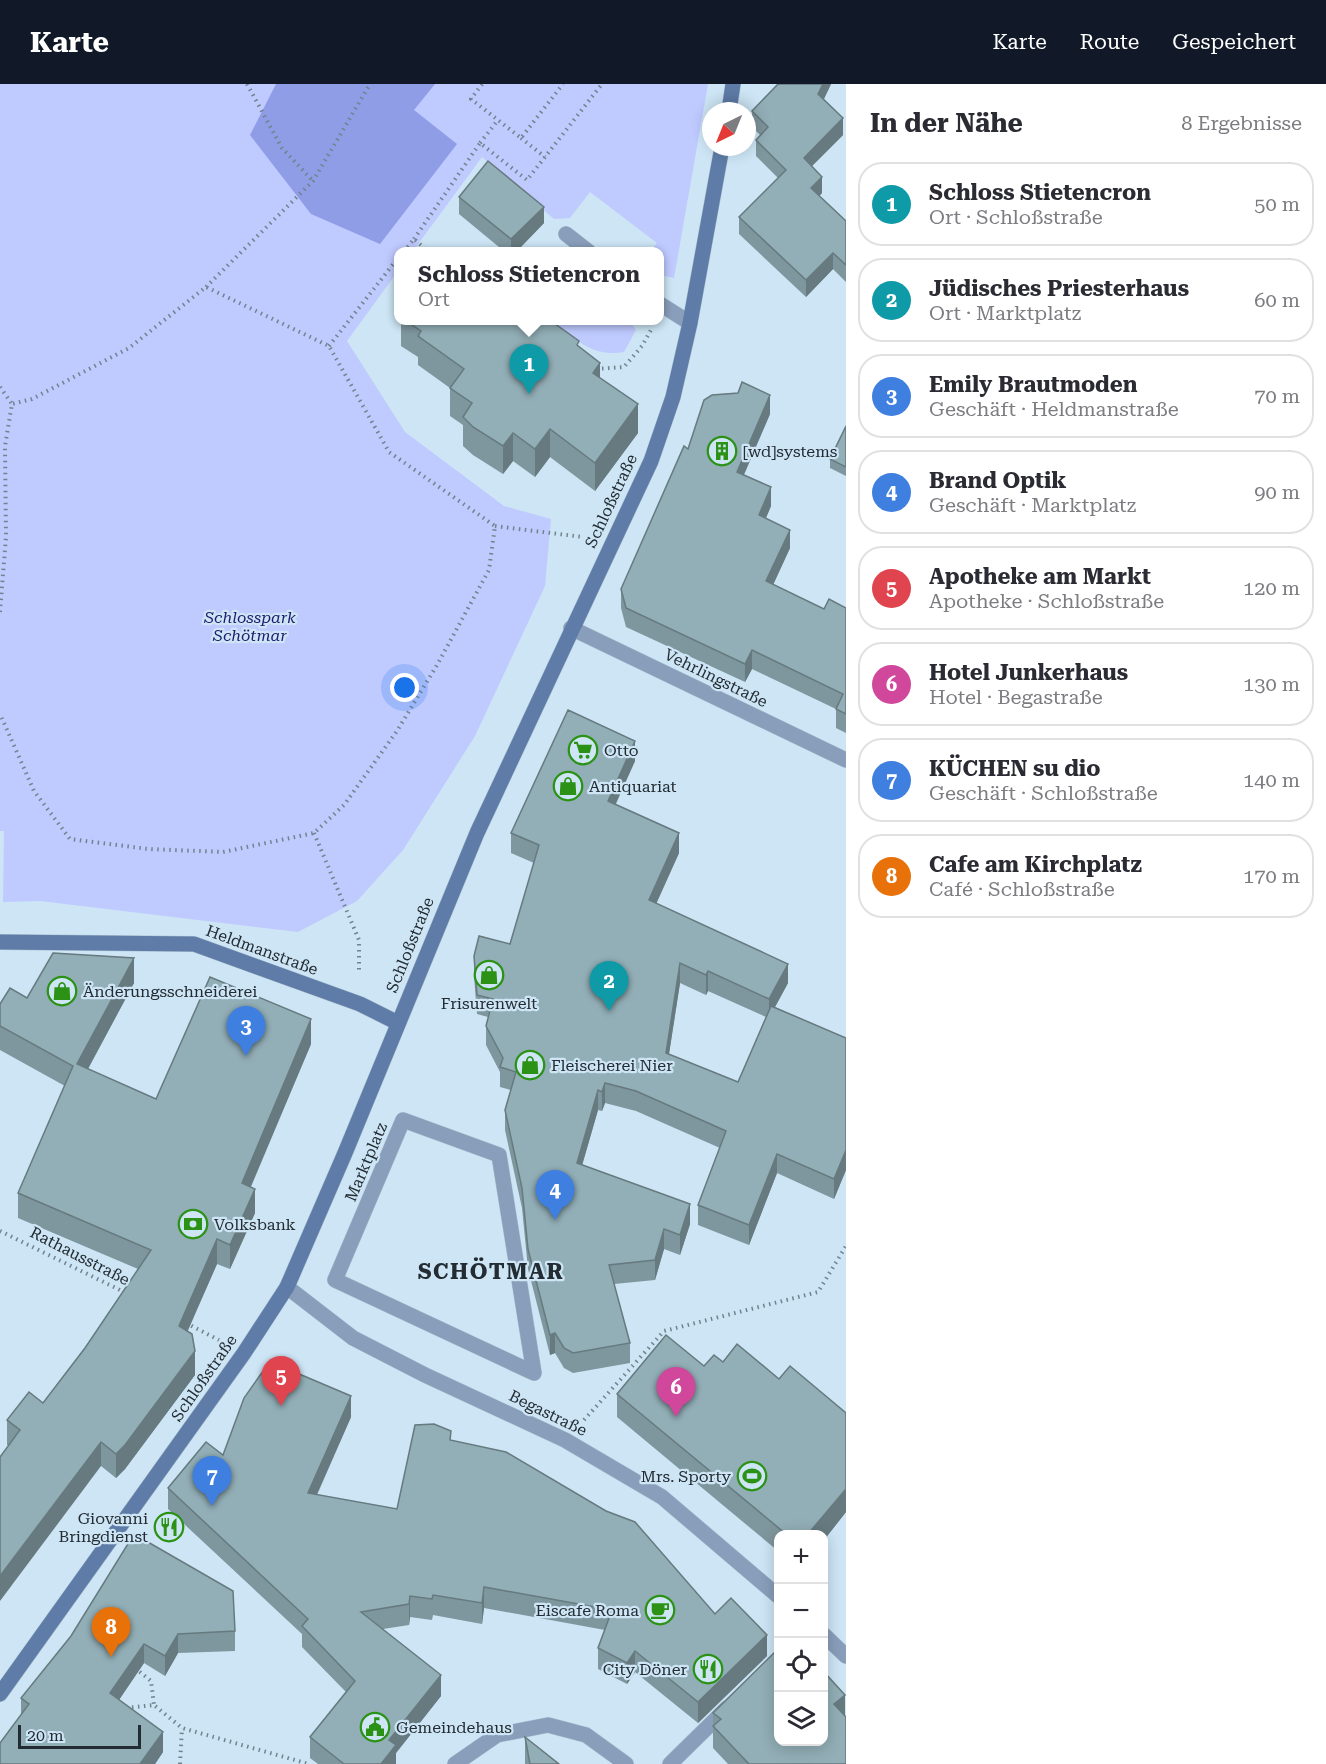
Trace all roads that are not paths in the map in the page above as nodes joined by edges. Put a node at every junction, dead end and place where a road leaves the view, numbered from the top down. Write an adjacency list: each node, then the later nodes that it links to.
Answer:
1 (734, 84): 2 (street)
2 (731, 102)
3 (720, 156): 7 (street, Schloßstraße)
4 (566, 234): 5 (street)
5 (583, 247)
6 (664, 306): 7 (street)
7 (690, 323): 8 (street, Schloßstraße)
8 (571, 628): 9 (street, Vehrlingstraße); 11 (street, Schloßstraße)
9 (846, 760)
10 (0, 942): 11 (street, Heldmanstraße)
11 (398, 1023): 12 (street, Schloßstraße)
12 (287, 1287): 14 (street, Begastraße); 17 (street, Schloßstraße)
13 (534, 1373): 13 (street, Marktplatz)
14 (774, 1593)
15 (827, 1638): 16 (street)
16 (846, 1656)
17 (0, 1694)
18 (737, 1699): 21 (street)
19 (455, 1764): 20 (street)
20 (626, 1764)
21 (670, 1764)

